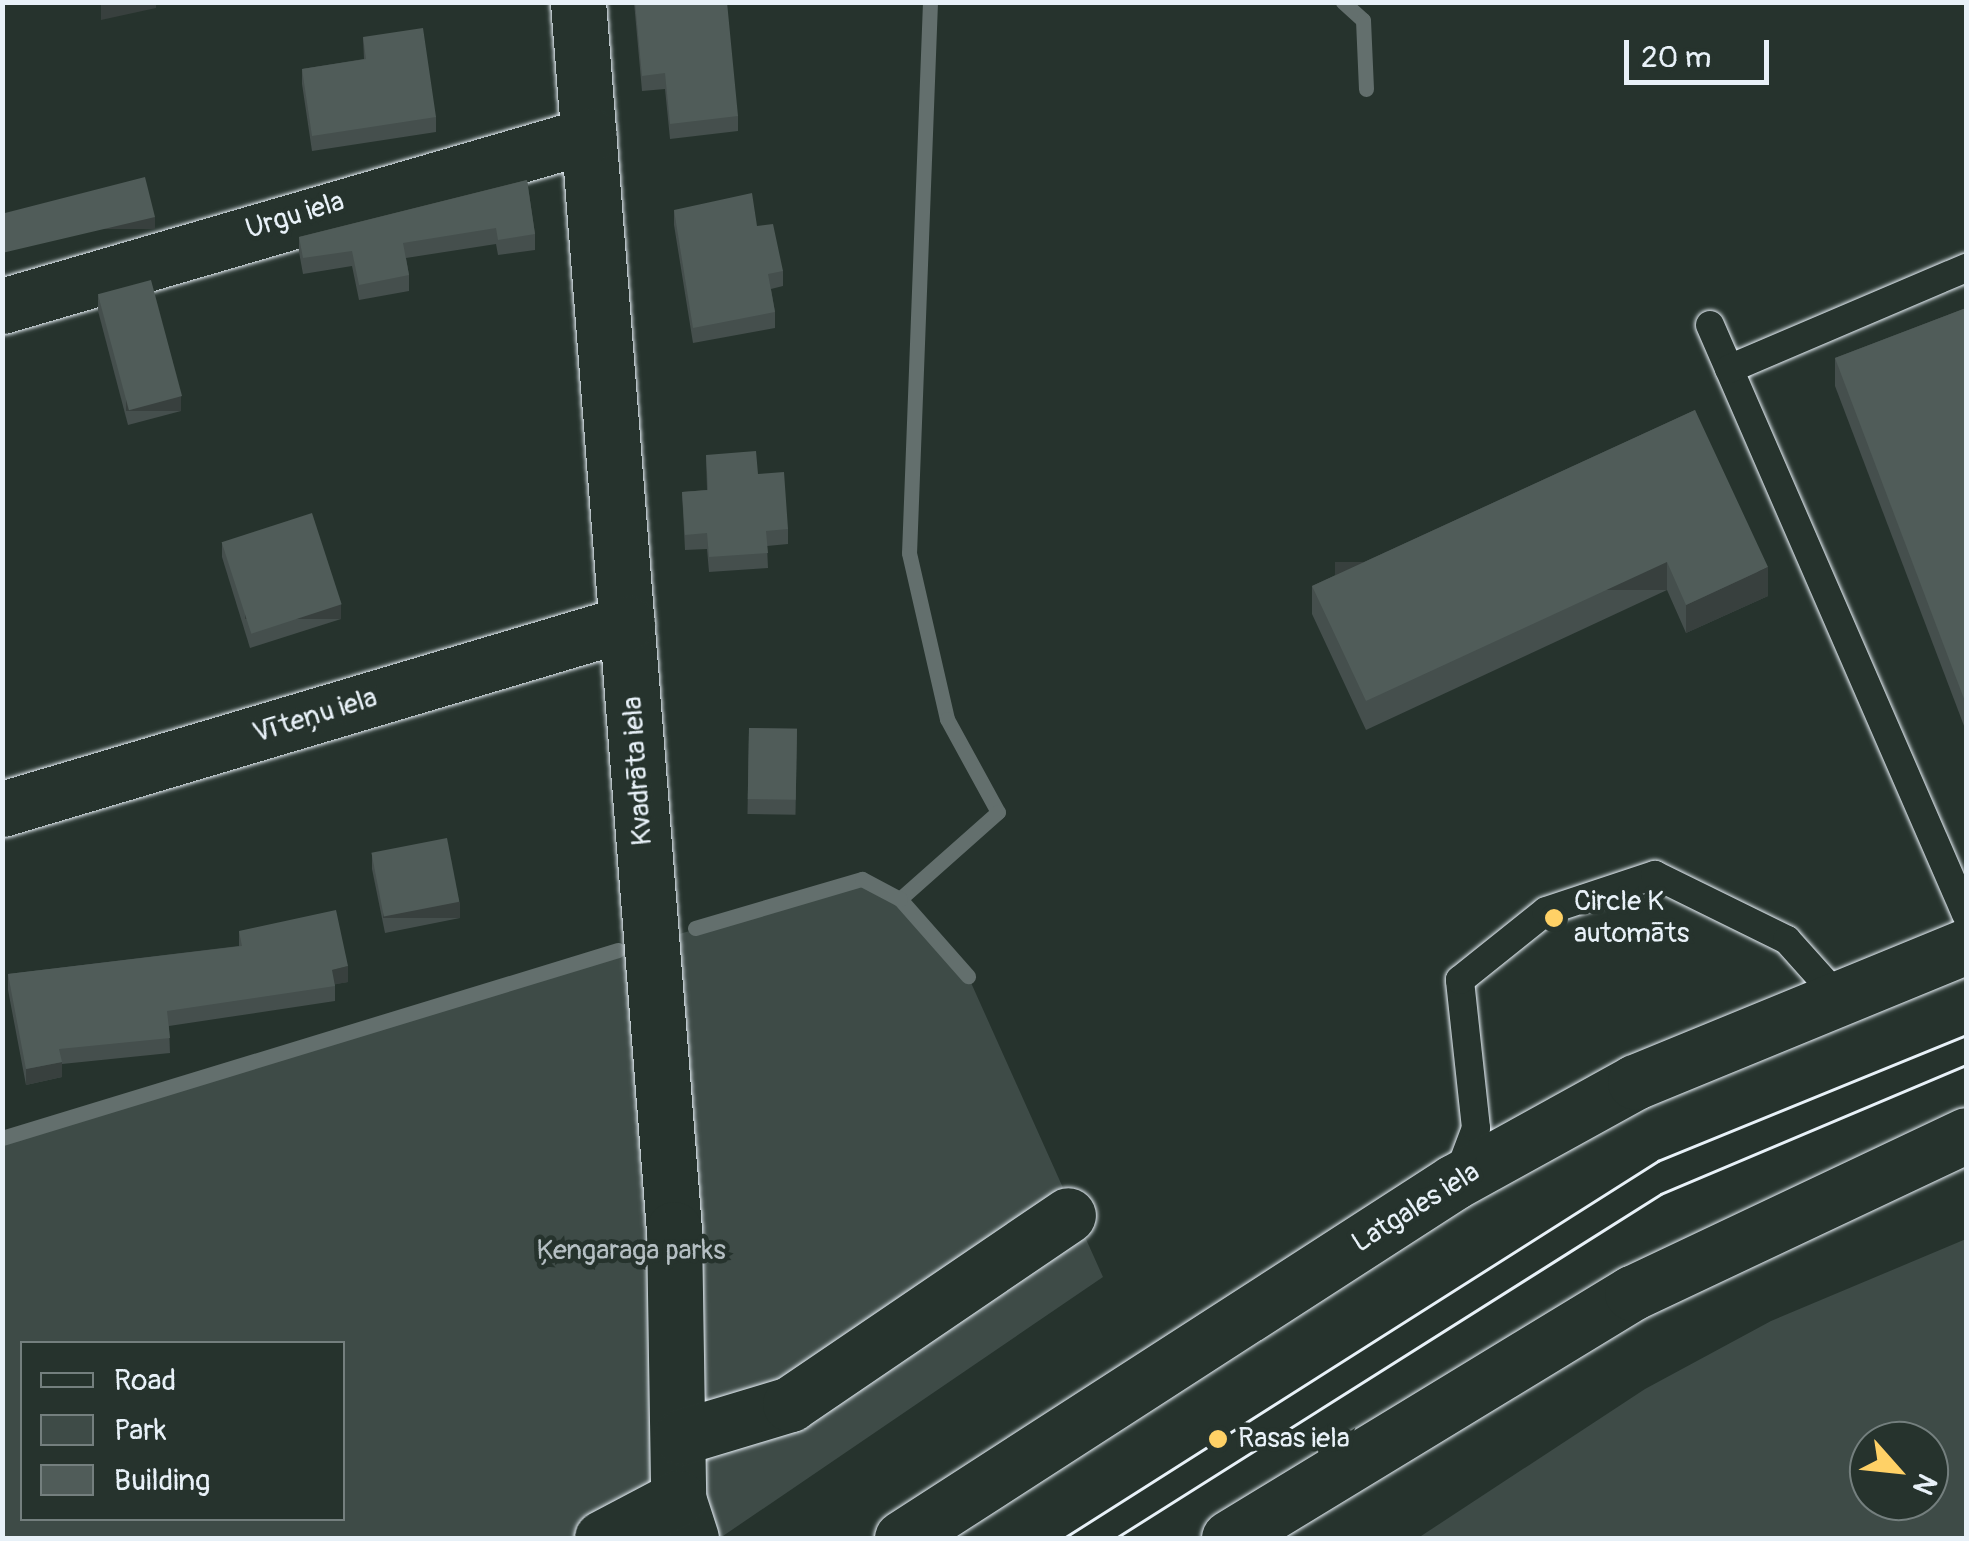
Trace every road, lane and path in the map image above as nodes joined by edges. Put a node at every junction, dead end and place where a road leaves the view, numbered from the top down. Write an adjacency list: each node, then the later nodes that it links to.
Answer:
1 (578, 2): 2 (main road, Kvadrāta iela)
2 (589, 135): 4 (main road, Urgu iela); 7 (main road, Kvadrāta iela)
3 (1966, 268): 6 (lane)
4 (2, 306)
5 (1710, 324): 6 (lane)
6 (1729, 369): 9 (lane)
7 (628, 623): 8 (main road, Vīteņu iela); 15 (main road, Kvadrāta iela)
8 (2, 809)
9 (1966, 914)
10 (1966, 946): 11 (main road, Latgales iela)
11 (1839, 998): 13 (main road, Latgales iela); 13 (lane)
12 (1966, 1135): 19 (main road)
13 (1454, 1182): 18 (main road, Latgales iela)
14 (1068, 1215): 15 (main road)
15 (681, 1437): 16 (main road, Kvadrāta iela)
16 (684, 1518): 17 (main road)
17 (602, 1538)
18 (902, 1538)
19 (1229, 1538)

